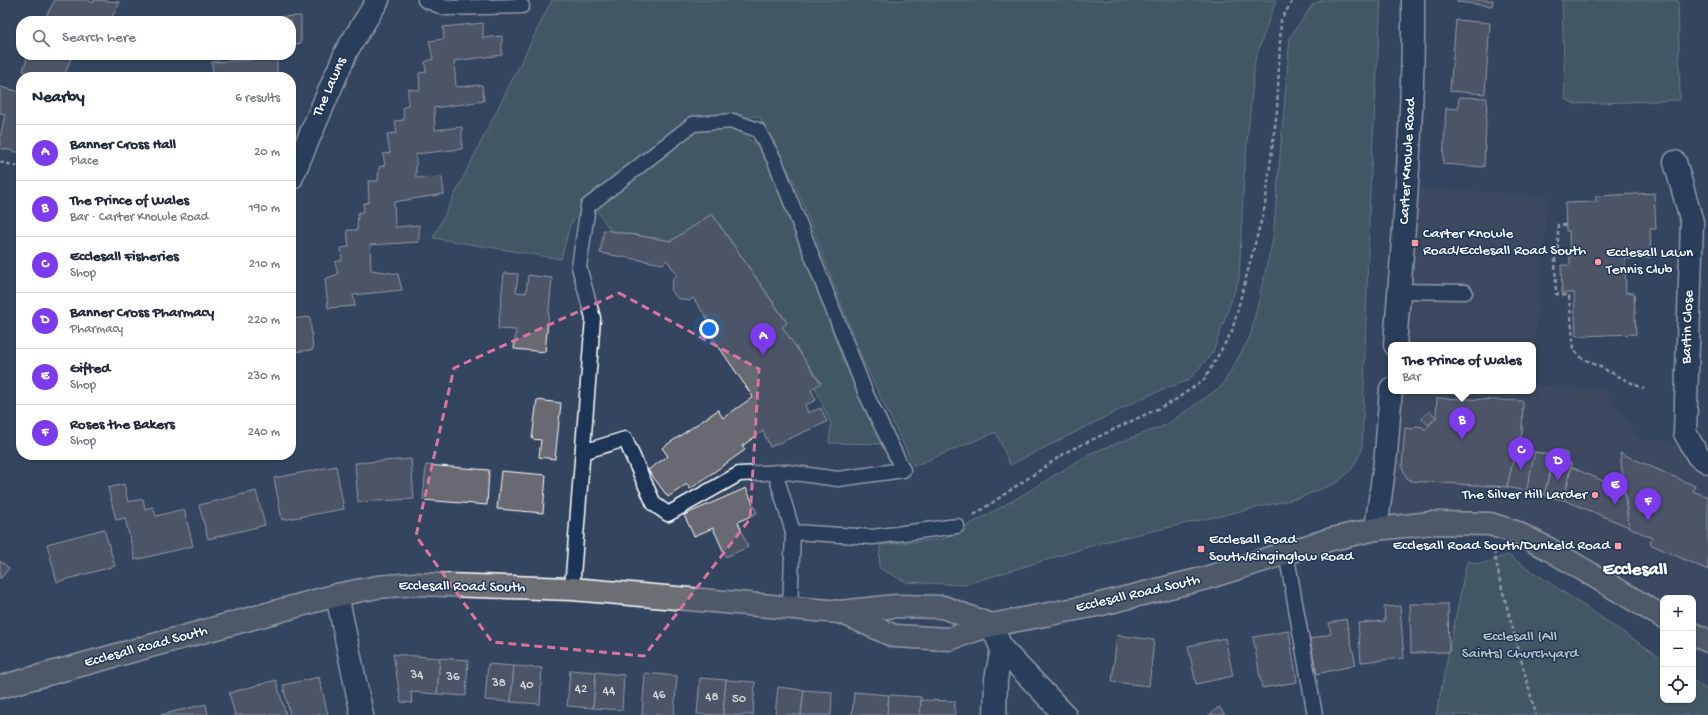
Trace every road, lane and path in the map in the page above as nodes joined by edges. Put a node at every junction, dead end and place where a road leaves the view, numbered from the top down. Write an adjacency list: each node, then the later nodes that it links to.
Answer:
1 (378, 0): 9 (street, The Lawns)
2 (425, 0): 5 (lane)
3 (1293, 0): 19 (path)
4 (1413, 0): 11 (street, Carter Knowle Road)
5 (522, 6)
6 (0, 162): 8 (path)
7 (1675, 162): 17 (street, Bartin Close)
8 (16, 166)
9 (296, 167)
10 (1566, 225): 14 (path)
11 (1399, 292): 12 (lane); 13 (street, Carter Knowle Road)
12 (1465, 292)
13 (1395, 342)
14 (1644, 389)
15 (1391, 394): 20 (street)
16 (583, 452): 18 (lane); 18 (lane); 24 (lane)
17 (1708, 462)
18 (775, 472): 21 (lane)
19 (957, 526): 21 (lane)
20 (1376, 529): 23 (main road, Ecclesall Road South); 28 (main road, Ecclesall Road South)
21 (793, 532): 26 (lane)
22 (1494, 547): 38 (path)
23 (1286, 552): 29 (main road, Ecclesall Road South); 37 (lane)
24 (572, 589): 25 (main road, Ecclesall Road South); 26 (main road, Ecclesall Road South)
25 (337, 595): 33 (main road, Ecclesall Road South); 34 (street)
26 (790, 607): 27 (main road, Ecclesall Road South)
27 (840, 612): 29 (main road, Ecclesall Road South); 29 (main road, Ecclesall Road South)
28 (1660, 615)
29 (991, 625): 32 (street)
30 (1696, 635): 31 (main road)
31 (1708, 641)
32 (1002, 650): 35 (street); 36 (street)
33 (0, 687)
34 (362, 715)
35 (995, 715)
36 (1066, 715)
37 (1315, 715)
38 (1536, 715)

